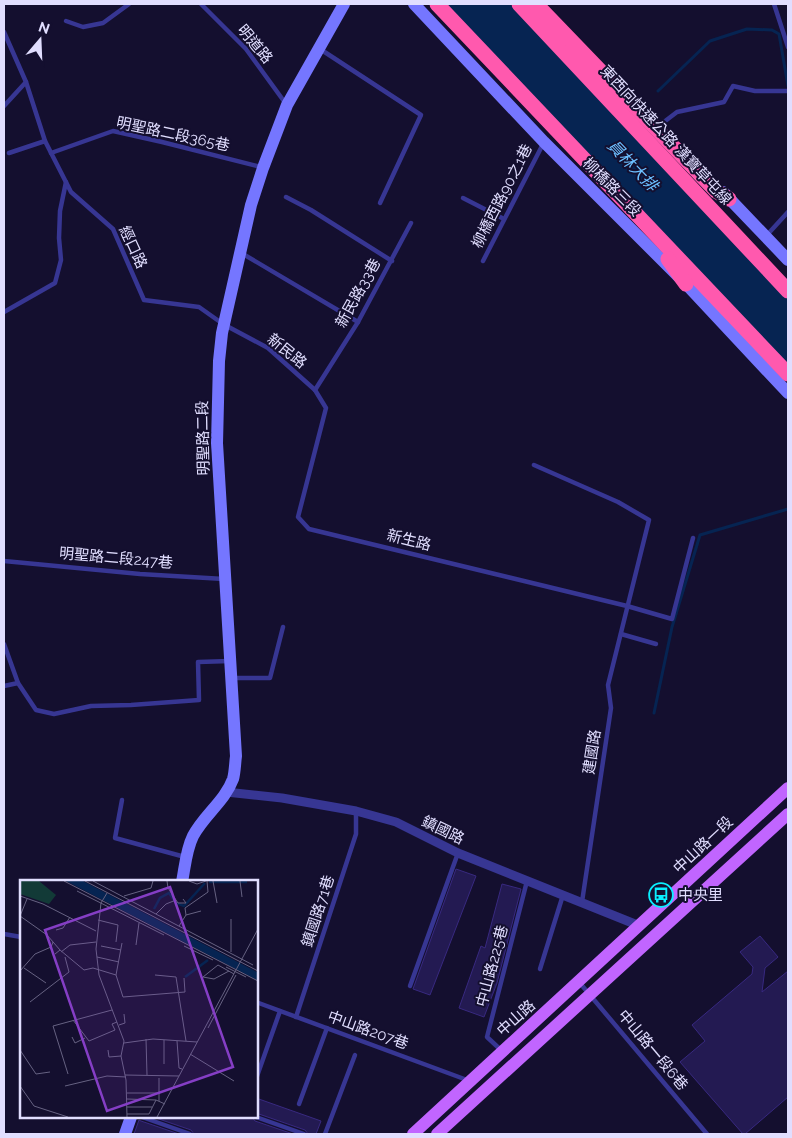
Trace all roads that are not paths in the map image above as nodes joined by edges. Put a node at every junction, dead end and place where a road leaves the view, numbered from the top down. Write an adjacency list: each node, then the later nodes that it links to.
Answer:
1 (129, 4): 11 (lane)
2 (200, 4): 17 (lane, 明道路)
3 (344, 4): 14 (street, 明聖路二段)
4 (414, 4): 21 (street, 柳橋路三段)
5 (426, 4): 38 (highway)
6 (437, 4): 43 (highway)
7 (519, 4): 39 (highway, 東西向快速公路 漢寶草屯線)
8 (536, 4): 28 (highway)
9 (545, 4): 19 (street)
10 (774, 4): 13 (lane)
11 (66, 20)
12 (4, 32): 15 (lane, 經口路)
13 (788, 47)
14 (319, 48): 17 (street, 明聖路二段); 29 (lane)
15 (26, 82): 18 (lane); 20 (lane, 經口路)
16 (788, 91): 19 (lane)
17 (287, 105): 24 (street, 明聖路二段)
18 (4, 106)
19 (660, 125): 28 (street)
20 (45, 141): 22 (lane); 23 (lane, 經口路)
21 (544, 142): 31 (lane, 柳橋西路90之1巷); 38 (street, 柳橋路三段)
22 (9, 152)
23 (51, 153): 24 (lane, 明聖路二段365巷); 25 (lane, 經口路)
24 (262, 168): 34 (street, 明聖路二段)
25 (66, 182): 40 (lane); 42 (lane, 經口路)
26 (286, 197): 35 (lane, 新民路33巷)
27 (463, 198): 31 (lane)
28 (729, 199): 33 (street)
29 (380, 202)
30 (788, 212): 33 (lane)
31 (504, 219): 37 (lane, 柳橋西路90之1巷)
32 (411, 223): 35 (lane)
33 (766, 237): 36 (street)
34 (240, 252): 41 (lane); 42 (street, 明聖路二段)
35 (392, 260): 41 (lane, 新民路33巷)
36 (788, 260)
37 (483, 261)
38 (686, 284): 45 (street, 柳橋路三段)
39 (788, 291)
40 (4, 312)
41 (358, 322): 44 (lane, 新民路33巷)
42 (223, 324): 44 (lane, 新民路); 50 (street, 明聖路二段)
43 (788, 374)
44 (315, 390): 46 (lane, 新民路)
45 (788, 393)
46 (326, 408): 51 (lane, 新生路)
47 (534, 466): 51 (lane, 建國路)
48 (693, 538): 51 (lane)
49 (4, 561): 50 (lane, 明聖路二段247巷)
50 (226, 579): 56 (street, 明聖路二段)
51 (627, 606): 53 (lane, 建國路)
52 (283, 627): 57 (lane)
53 (620, 634): 55 (lane); 70 (lane, 建國路)
54 (4, 644): 58 (lane)
55 (656, 644)
56 (230, 661): 57 (street, 明聖路二段); 58 (lane)
57 (232, 678): 61 (street, 明聖路二段)
58 (18, 683): 59 (lane)
59 (4, 686)
60 (788, 788): 71 (main road, 中山路一段)
61 (226, 792): 63 (street, 鎮國路); 66 (street, 明聖路二段)
62 (122, 800): 66 (lane)
63 (356, 811): 65 (street, 鎮國路); 80 (lane, 鎮國路71巷)
64 (788, 814): 77 (main road)
65 (458, 853): 68 (street, 鎮國路); 76 (lane)
66 (186, 858): 67 (street, 明聖路二段)
67 (182, 880)
68 (527, 881): 69 (street, 鎮國路); 82 (lane, 中山路225巷)
69 (563, 895): 70 (street, 鎮國路); 74 (lane)
70 (582, 902): 71 (street, 鎮國路)
71 (640, 926): 75 (main road, 中山路)
72 (4, 934): 73 (lane)
73 (20, 937)
74 (540, 968)
75 (579, 982): 77 (lane, 中山路一段6巷); 82 (main road, 中山路)
76 (410, 986)
77 (590, 994): 95 (main road); 96 (lane, 中山路一段6巷)
78 (258, 1003): 79 (lane, 中山路207巷)
79 (280, 1011): 80 (lane, 中山路207巷); 84 (lane)
80 (296, 1017): 81 (lane, 中山路207巷)
81 (327, 1028): 85 (lane, 中山路207巷); 86 (lane)
82 (503, 1051): 85 (main road, 中山路)
83 (354, 1055): 93 (lane)
84 (258, 1073)
85 (471, 1082): 94 (main road, 中山路)
86 (299, 1104)
87 (131, 1118): 90 (street)
88 (145, 1118): 91 (lane)
89 (258, 1118): 92 (lane)
90 (125, 1134)
91 (190, 1134)
92 (304, 1134)
93 (325, 1134)
94 (414, 1134)
95 (437, 1134)
96 (707, 1134)

